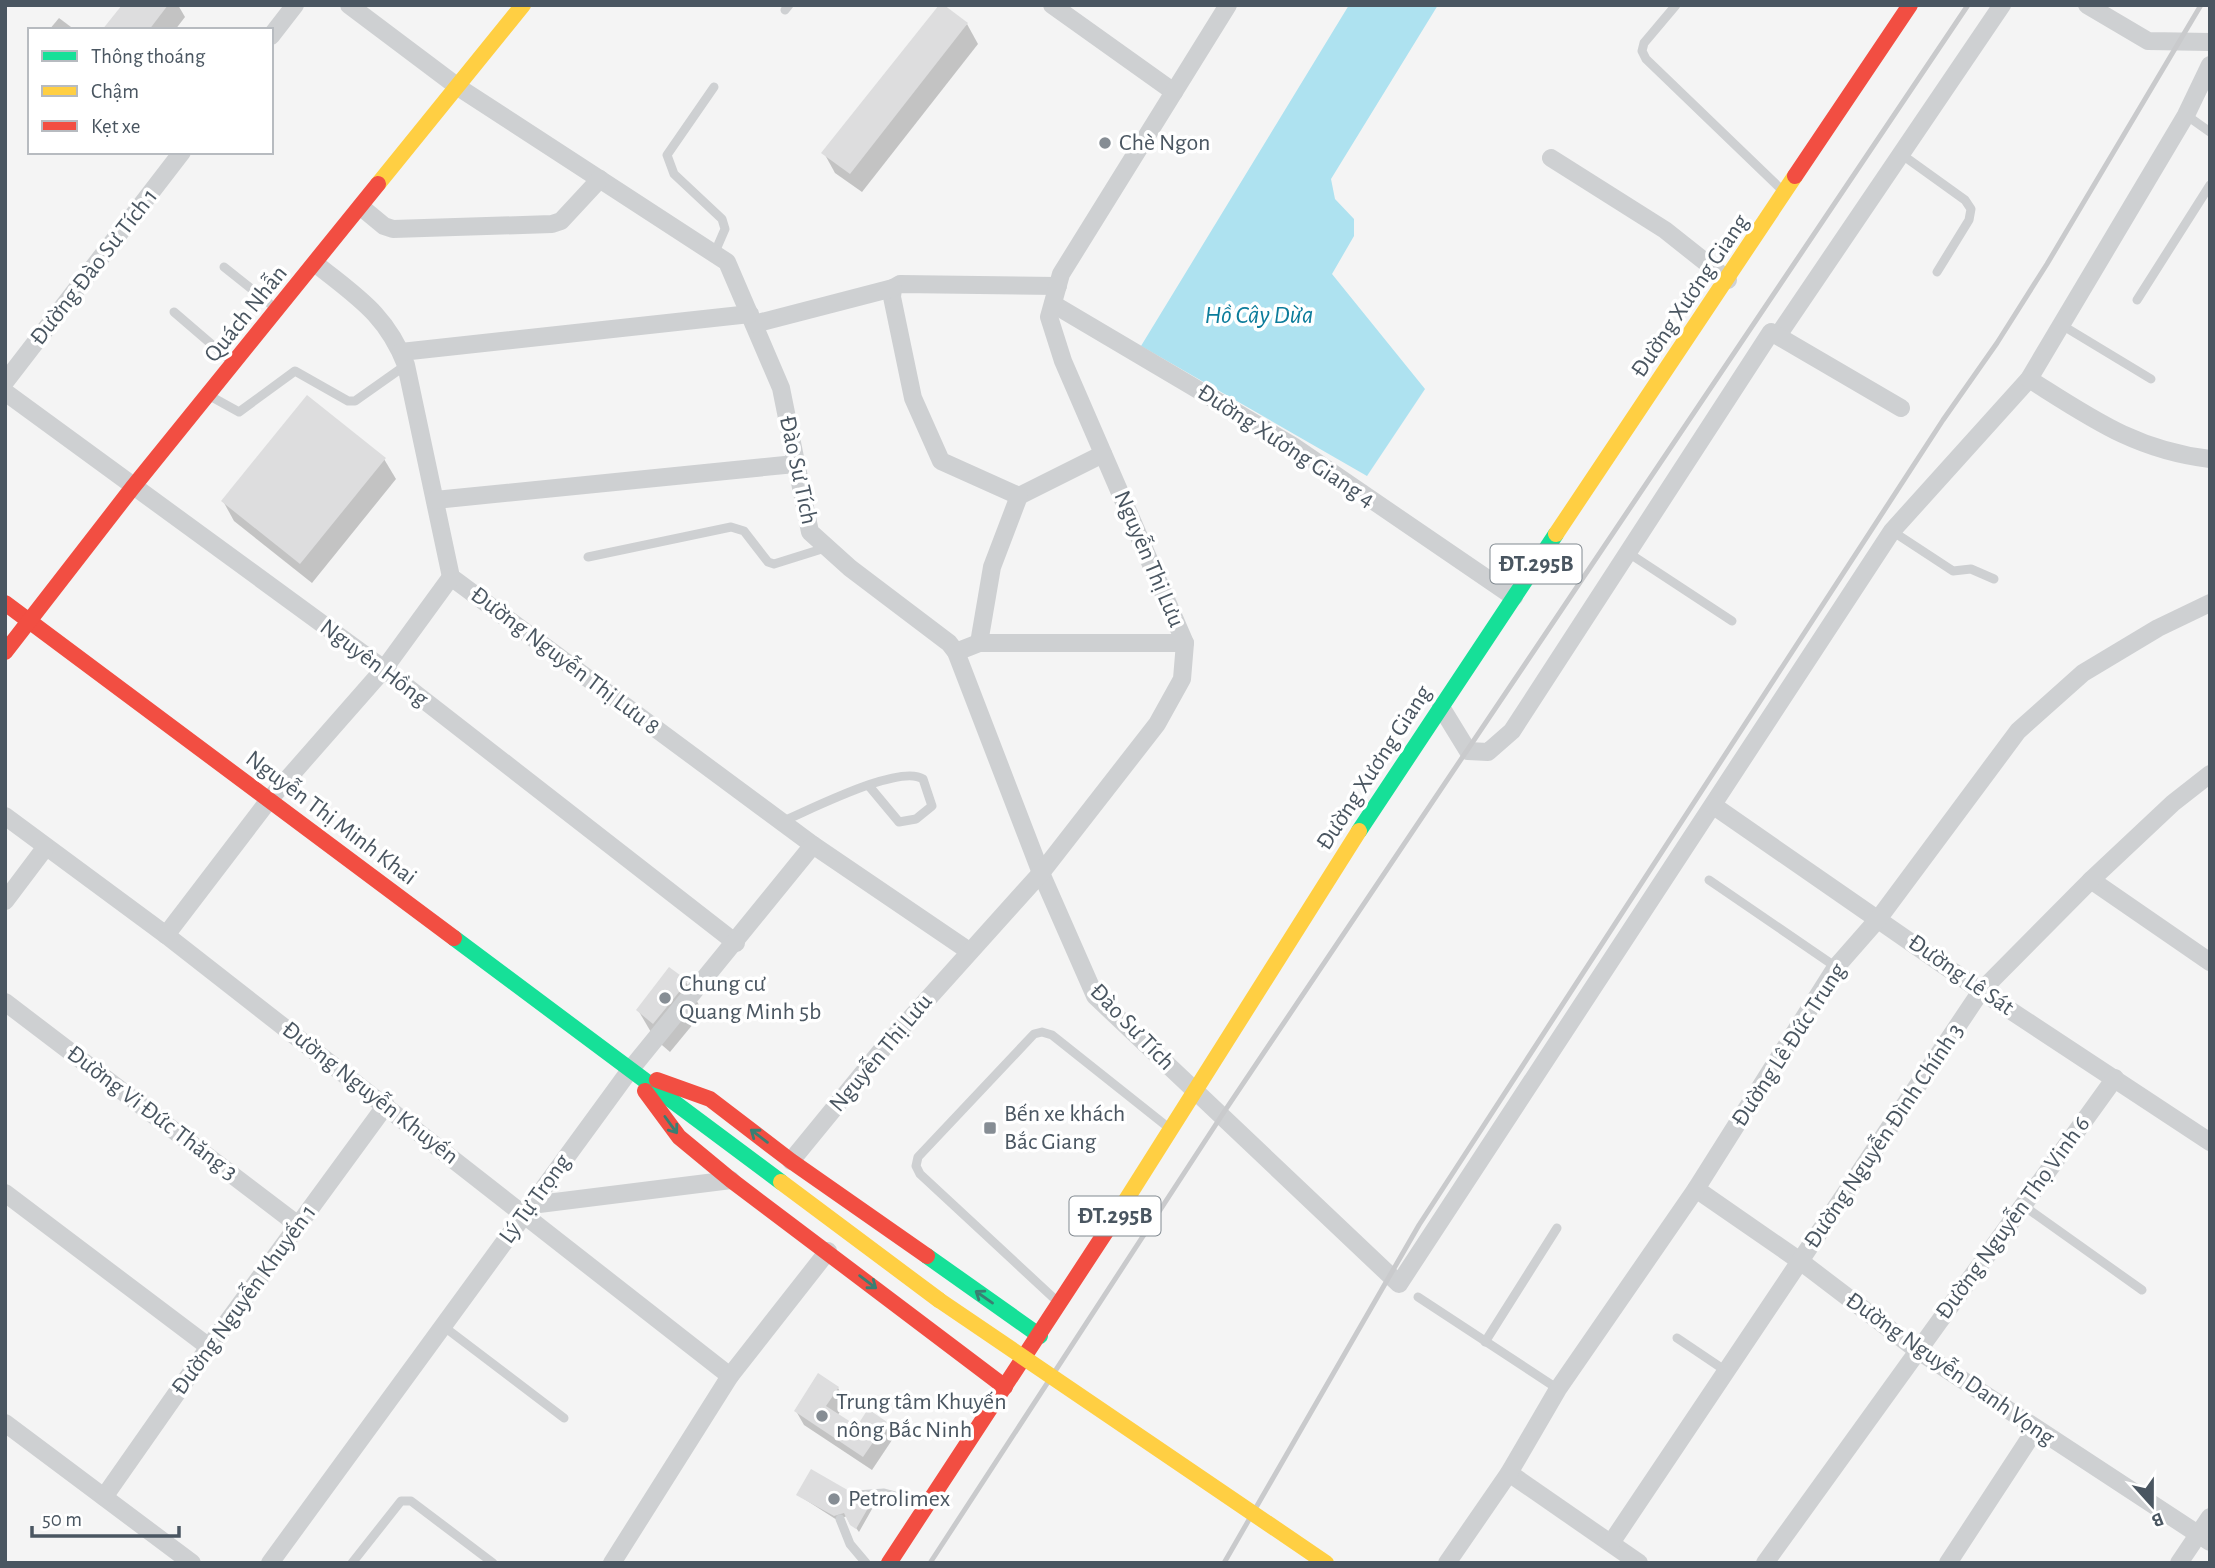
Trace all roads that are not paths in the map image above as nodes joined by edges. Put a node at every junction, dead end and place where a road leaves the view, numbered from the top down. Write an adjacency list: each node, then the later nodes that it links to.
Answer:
1 (295, 5): 10 (street)
2 (349, 5): 13 (street, Đào Sư Tích)
3 (523, 5): 13 (main road, Quách Nhẫn)
4 (1052, 5): 15 (street)
5 (1228, 5): 15 (street, Nguyễn Thị Lưu)
6 (1676, 5): 23 (lane)
7 (1910, 5): 23 (main road, Đường Xương Giang / ĐT.295B)
8 (2002, 5): 19 (street)
9 (2087, 5): 11 (street)
10 (273, 33)
11 (2210, 41)
12 (2210, 65): 16 (street)
13 (458, 87): 21 (street, Đào Sư Tích); 24 (main road, Quách Nhẫn)
14 (714, 87): 25 (lane)
15 (1174, 92): 30 (street, Nguyễn Thị Lưu)
16 (2186, 115): 17 (lane); 37 (street)
17 (2210, 132)
18 (180, 154): 43 (street, Đường Đào Sư Tích 1)
19 (1901, 154): 28 (lane); 38 (street)
20 (1550, 158): 29 (street)
21 (600, 179): 24 (street); 25 (street, Đào Sư Tích)
22 (2210, 186): 32 (lane)
23 (1786, 194): 29 (main road, Đường Xương Giang / ĐT.295B)
24 (361, 207): 26 (main road, Quách Nhẫn)
25 (715, 252): 36 (street, Đào Sư Tích)
26 (316, 264): 34 (main road, Quách Nhẫn); 39 (street, Đường Nguyễn Thị Lưu 8)
27 (224, 267): 34 (lane)
28 (1937, 272)
29 (1728, 281): 59 (main road, Đường Xương Giang / ĐT.295B)
30 (1058, 286): 31 (street); 33 (street, Nguyễn Thị Lưu)
31 (893, 288): 36 (street); 51 (street)
32 (2137, 300)
33 (1053, 304): 47 (street, Nguyễn Thị Lưu); 59 (street, Đường Xương Giang 4)
34 (278, 310): 40 (main road, Quách Nhẫn)
35 (174, 312): 40 (lane)
36 (752, 319): 39 (street); 49 (street, Đào Sư Tích)
37 (2060, 324): 41 (street); 42 (lane)
38 (1779, 334): 46 (street); 55 (street)
39 (403, 359): 45 (lane); 52 (street, Đường Nguyễn Thị Lưu 8)
40 (235, 364): 45 (main road, Quách Nhẫn)
41 (2029, 379): 48 (street); 53 (street)
42 (2151, 379)
43 (5, 382)
44 (5, 391): 50 (street, Nguyên Hồng)
45 (210, 396): 50 (main road, Quách Nhẫn)
46 (1901, 408)
47 (1103, 454): 51 (street); 65 (street, Nguyễn Thị Lưu)
48 (2210, 459)
49 (795, 464): 52 (street); 54 (street, Đào Sư Tích)
50 (133, 487): 62 (main road, Quách Nhẫn); 68 (street, Nguyên Hồng)
51 (1019, 496): 64 (street)
52 (435, 500): 57 (street, Đường Nguyễn Thị Lưu 8)
53 (1892, 531): 58 (lane); 73 (street)
54 (825, 548): 56 (lane); 67 (street, Đào Sư Tích)
55 (1627, 552): 63 (lane); 69 (street)
56 (588, 556)
57 (451, 577): 68 (street); 75 (street, Đường Nguyễn Thị Lưu 8)
58 (1994, 579)
59 (1514, 597): 69 (main road, Đường Xương Giang / ĐT.295B)
60 (5, 603): 62 (main road, Nguyễn Thị Minh Khai)
61 (2210, 603): 82 (street, Đường Lê Đức Trung)
62 (29, 621): 66 (main road, Quách Nhẫn); 72 (main road, Nguyễn Thị Minh Khai)
63 (1732, 621)
64 (979, 643): 65 (street); 67 (street)
65 (1185, 643): 78 (street, Nguyễn Thị Lưu)
66 (5, 652)
67 (956, 652): 78 (street, Đào Sư Tích)
68 (384, 669): 72 (street); 84 (street, Nguyên Hồng)
69 (1441, 707): 92 (main road, Đường Xương Giang / ĐT.295B)
70 (2210, 774): 80 (street, Đường Nguyễn Đình Chính 3)
71 (869, 786): 71 (lane); 75 (lane)
72 (268, 800): 83 (street); 90 (main road, Nguyễn Thị Minh Khai)
73 (1714, 806): 82 (street, Đường Lê Sát); 92 (street, Đào Sư Tích)
74 (5, 816): 77 (street, Đường Nguyễn Khuyến)
75 (781, 822): 76 (street, Đường Nguyễn Thị Lưu 8)
76 (813, 845): 84 (street, Lý Tự Trọng); 85 (street, Đường Nguyễn Thị Lưu 8)
77 (45, 848): 81 (street); 83 (street, Đường Nguyễn Khuyến)
78 (1041, 873): 85 (street, Nguyễn Thị Lưu); 92 (street, Đào Sư Tích)
79 (1709, 880): 87 (lane)
80 (2091, 880): 86 (street); 88 (street, Đường Nguyễn Đình Chính 3)
81 (5, 901)
82 (1879, 918): 87 (street, Đường Lê Đức Trung); 88 (street, Đường Lê Sát)
83 (166, 935): 93 (street, Đường Nguyễn Khuyến)
84 (736, 943): 90 (street, Lý Tự Trọng)
85 (969, 951): 96 (street, Nguyễn Thị Lưu)
86 (2210, 962)
87 (1836, 968): 98 (street, Đường Lê Đức Trung)
88 (1981, 991): 91 (street, Đường Lê Sát); 105 (street, Đường Nguyễn Đình Chính 3)
89 (5, 1002): 102 (street, Đường Vi Đức Thăng 3)
90 (630, 1070): 96 (main road, one-way to 90); 97 (main road, one-way to 97); 101 (street, Lý Tự Trọng); 137 (main road, Nguyễn Thị Minh Khai, bridge)
91 (2115, 1078): 95 (street, Đường Lê Sát); 100 (street, Đường Nguyễn Thọ Vinh 6)
92 (1195, 1091): 94 (main road, Đường Xương Giang / ĐT.295B)
93 (386, 1105): 101 (street, Đường Nguyễn Khuyến); 102 (street, Đường Nguyễn Khuyến 1)
94 (1170, 1129): 108 (main road, Đường Xương Giang / ĐT.295B); 108 (lane)
95 (2210, 1142)
96 (791, 1161): 110 (main road, one-way to 96)
97 (731, 1180): 101 (street); 104 (main road)
98 (1696, 1189): 105 (street, Đường Nguyễn Danh Vọng); 118 (street, Đường Lê Đức Trung)
99 (5, 1193): 113 (street)
100 (2021, 1204): 106 (lane); 114 (street, Đường Nguyễn Thọ Vinh 6)
101 (528, 1209): 109 (street, Lý Tự Trọng); 116 (street, Đường Nguyễn Khuyến)
102 (298, 1225): 113 (street, Đường Nguyễn Khuyến 1)
103 (1557, 1228): 112 (lane)
104 (828, 1251): 116 (street); 117 (main road, one-way to 117)
105 (1800, 1261): 114 (street, Đường Nguyễn Danh Vọng); 115 (street, Đường Nguyễn Đình Chính 3)
106 (2142, 1290)
107 (1418, 1297): 112 (lane)
108 (1061, 1304): 110 (main road, Đường Xương Giang / ĐT.295B)
109 (443, 1326): 119 (lane); 131 (street, Lý Tự Trọng)
110 (1040, 1336): 117 (main road, Đường Xương Giang / ĐT.295B)
111 (1677, 1338): 115 (lane)
112 (1485, 1342): 118 (lane)
113 (209, 1347): 124 (street, Đường Nguyễn Khuyến 1)
114 (1917, 1350): 121 (street, Đường Nguyễn Danh Vọng); 140 (street, Đường Nguyễn Thọ Vinh 6)
115 (1726, 1371): 129 (street, Đường Nguyễn Đình Chính 3)
116 (730, 1376): 134 (street)
117 (1005, 1387): 125 (main road, Đường Xương Giang / ĐT.295B)
118 (1558, 1389): 122 (street, Đường Lê Đức Trung)
119 (564, 1418)
120 (5, 1423): 124 (street)
121 (2035, 1430): 128 (street, Đường Nguyễn Danh Vọng); 141 (street)
122 (1509, 1473): 129 (street); 138 (street, Đường Lê Đức Trung)
123 (856, 1495): 125 (lane)
124 (104, 1497): 130 (street)
125 (927, 1505): 136 (main road, Đường Xương Giang / ĐT.295B)
126 (2210, 1517): 128 (street)
127 (839, 1519): 135 (lane)
128 (2204, 1539): 142 (street)
129 (1611, 1544): 139 (street)
130 (192, 1563)
131 (270, 1563)
132 (352, 1563): 133 (lane)
133 (493, 1563)
134 (612, 1563)
135 (866, 1563)
136 (890, 1563)
137 (1326, 1563)
138 (1447, 1563)
139 (1639, 1563)
140 (1765, 1563)
141 (1948, 1563)
142 (2179, 1563)

